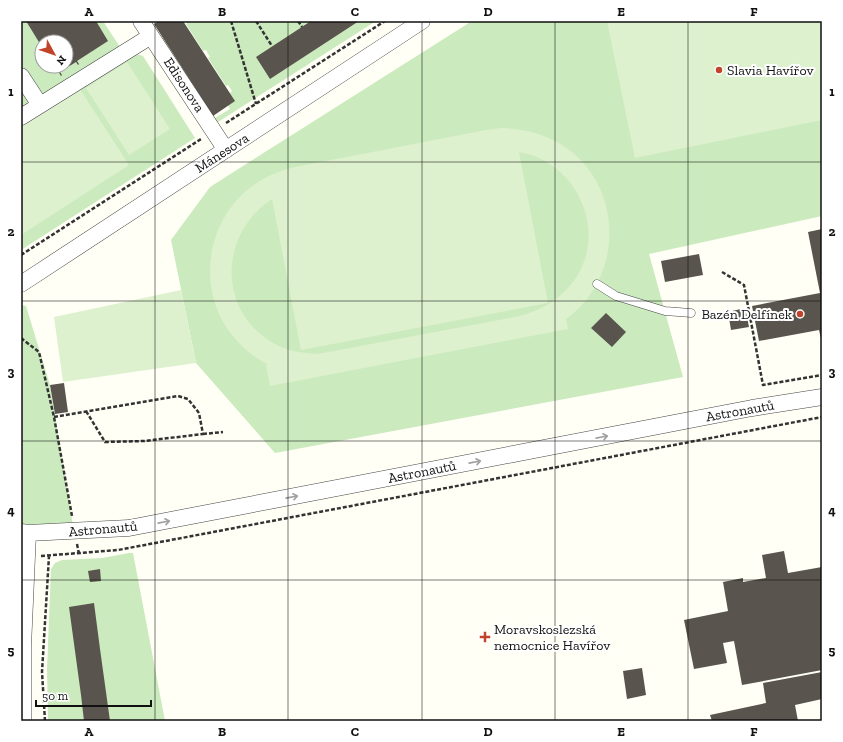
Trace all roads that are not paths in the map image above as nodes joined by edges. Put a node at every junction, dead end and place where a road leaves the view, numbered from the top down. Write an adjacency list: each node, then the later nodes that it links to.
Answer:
1 (142, 21): 3 (street, Edisonova)
2 (422, 21): 7 (street, Mánesova)
3 (151, 36): 5 (street); 7 (street, Edisonova)
4 (21, 76): 5 (street)
5 (40, 105): 6 (street)
6 (21, 118)
7 (226, 150): 8 (street, Mánesova)
8 (21, 284)
9 (597, 284): 10 (lane)
10 (691, 313)
11 (822, 396): 12 (street, Astronautů, one-way to 11)
12 (25, 533): 13 (street)
13 (23, 721)

